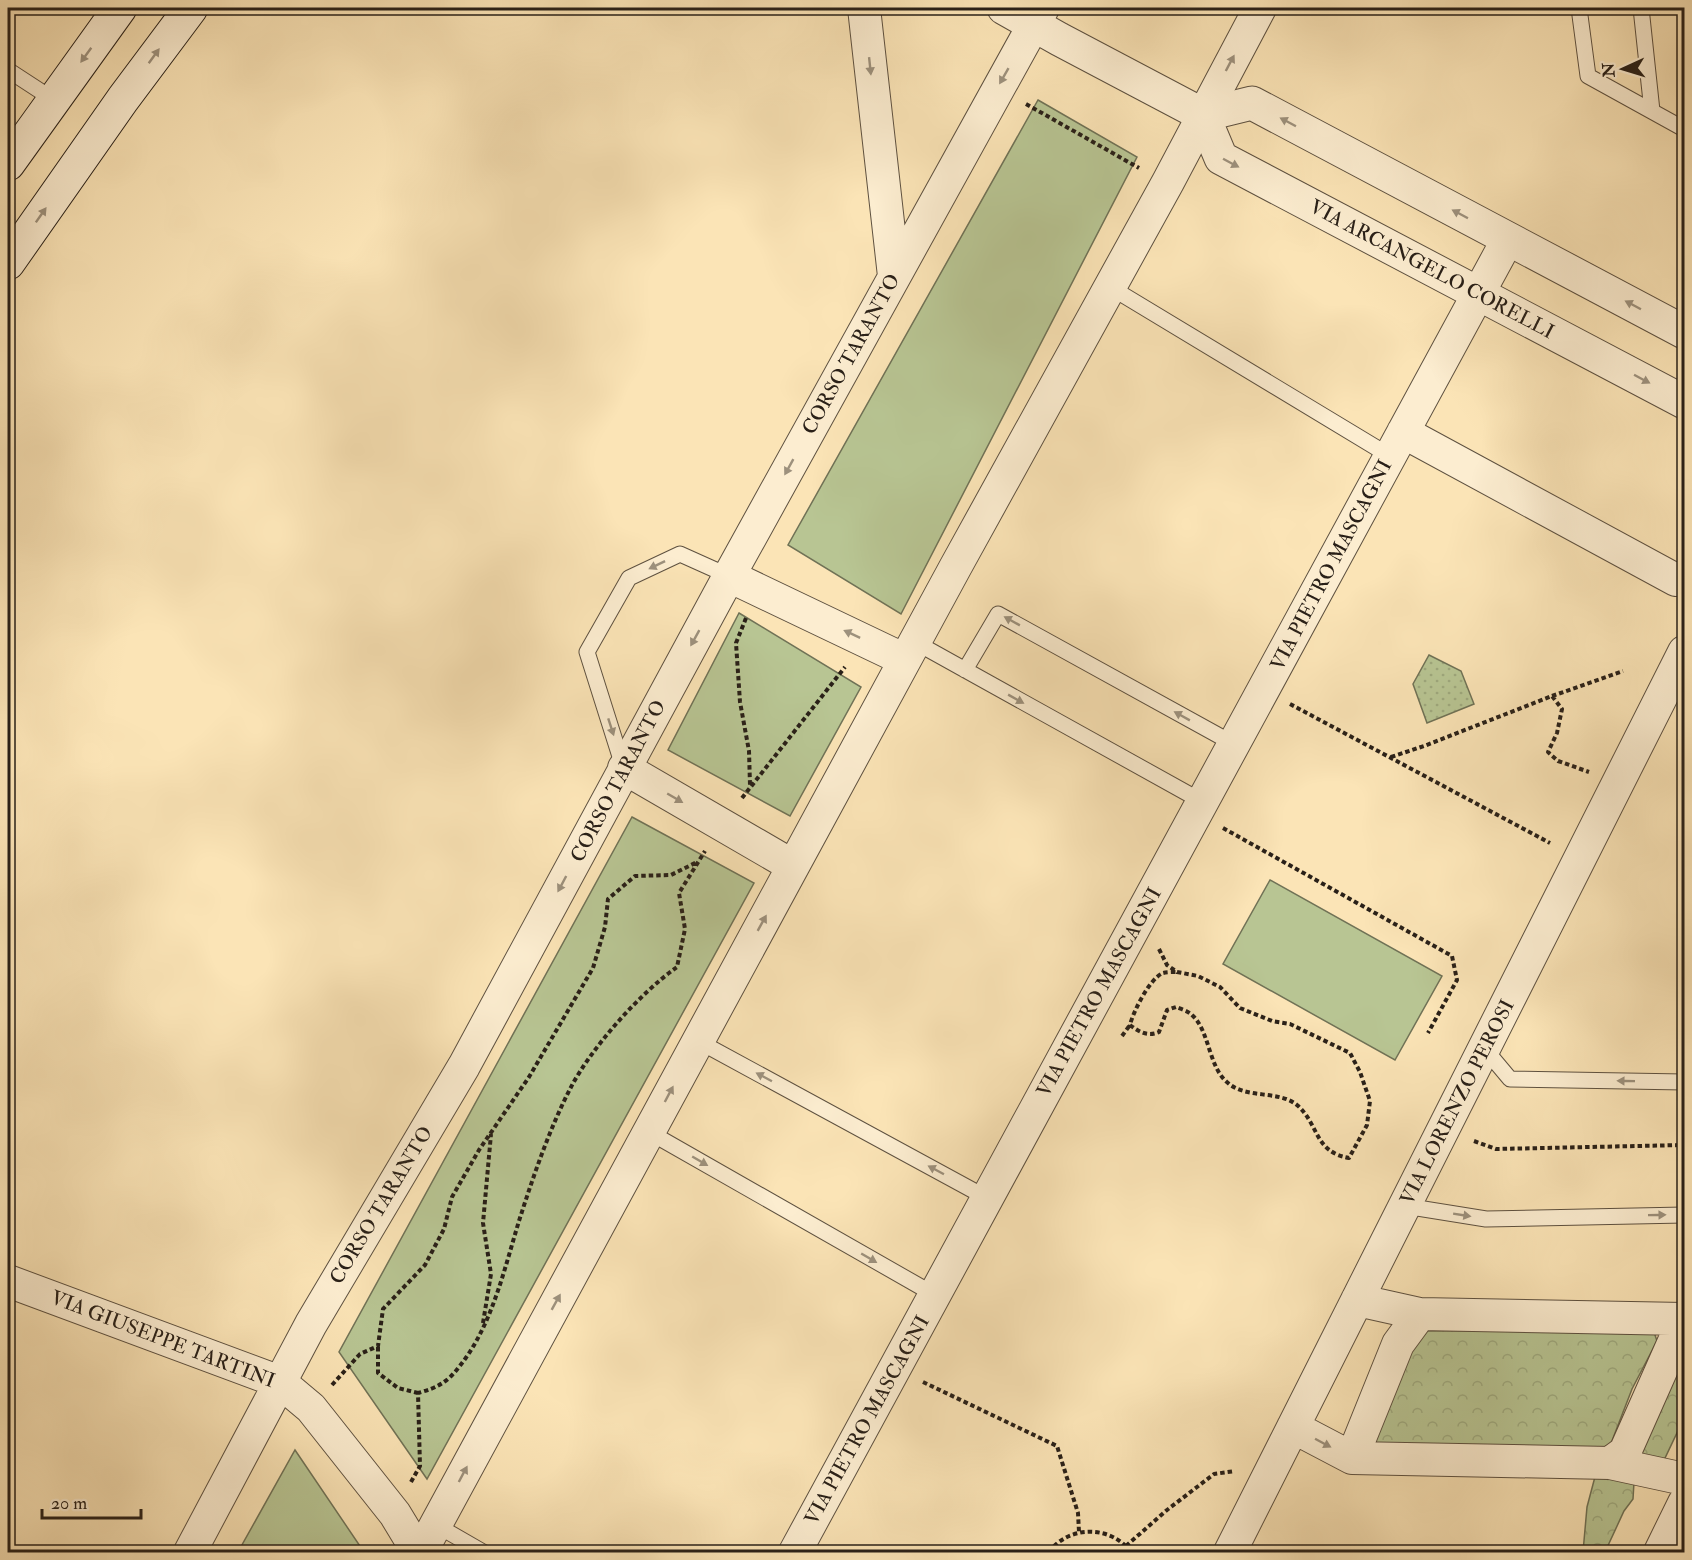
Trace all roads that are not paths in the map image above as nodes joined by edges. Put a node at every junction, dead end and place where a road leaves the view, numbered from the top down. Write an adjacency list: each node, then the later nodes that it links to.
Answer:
1 (120, 8): 10 (street, one-way to 10)
2 (191, 8): 16 (street, one-way to 2)
3 (864, 8): 17 (street, one-way to 17)
4 (1004, 8): 8 (street)
5 (1260, 8): 12 (street, one-way to 5)
6 (1579, 8): 11 (lane)
7 (1641, 8): 11 (lane)
8 (1038, 16): 12 (street); 17 (street, CORSO TARANTO, one-way to 17)
9 (8, 70): 10 (lane)
10 (54, 100): 14 (street)
11 (1652, 111): 13 (lane)
12 (1203, 115): 15 (street, one-way to 12); 18 (street); 19 (street, VIA ARCANGELO CORELLI, one-way to 19)
13 (1684, 129)
14 (8, 165)
15 (1508, 239): 19 (street, VIA PIETRO MASCAGNI); 20 (street, one-way to 15)
16 (8, 263)
17 (894, 276): 23 (street, CORSO TARANTO, one-way to 23)
18 (1110, 287): 22 (lane); 25 (street)
19 (1478, 293): 21 (street, VIA ARCANGELO CORELLI, one-way to 21); 22 (street, VIA PIETRO MASCAGNI)
20 (1684, 332)
21 (1684, 402)
22 (1397, 444): 24 (street); 28 (street, VIA PIETRO MASCAGNI)
23 (729, 576): 25 (street, one-way to 23); 29 (street, CORSO TARANTO, one-way to 29); 29 (lane, one-way to 29)
24 (1676, 580)
25 (910, 651): 27 (lane); 31 (street)
26 (1682, 663): 33 (street, VIA LORENZO PEROSI)
27 (965, 670): 28 (lane, one-way to 27); 30 (lane, one-way to 30)
28 (1234, 744): 30 (street, VIA PIETRO MASCAGNI)
29 (624, 768): 31 (street, one-way to 31); 44 (street, CORSO TARANTO, one-way to 44)
30 (1200, 807): 36 (street, VIA PIETRO MASCAGNI)
31 (793, 866): 32 (street, one-way to 31)
32 (698, 1041): 35 (street, one-way to 32); 36 (lane, one-way to 32)
33 (1484, 1048): 34 (lane, one-way to 33); 37 (street, VIA LORENZO PEROSI)
34 (1684, 1082)
35 (649, 1132): 40 (lane, one-way to 40); 50 (street, one-way to 35)
36 (987, 1198): 40 (street, VIA PIETRO MASCAGNI)
37 (1405, 1206): 38 (lane, one-way to 38); 41 (street, VIA LORENZO PEROSI)
38 (1684, 1215)
39 (8, 1281): 44 (street, VIA GIUSEPPE TARTINI)
40 (935, 1295): 54 (street, VIA PIETRO MASCAGNI)
41 (1370, 1304): 42 (street); 45 (street, VIA LORENZO PEROSI)
42 (1420, 1314): 43 (street); 46 (street)
43 (1684, 1319): 47 (street)
44 (280, 1382): 51 (street, CORSO TARANTO); 52 (street, VIA GIUSEPPE TARTINI)
45 (1293, 1427): 46 (street, one-way to 46); 55 (street, VIA LORENZO PEROSI)
46 (1352, 1458): 47 (street)
47 (1610, 1463): 48 (street)
48 (1684, 1479)
49 (1684, 1503): 56 (street)
50 (436, 1525): 52 (street); 53 (lane)
51 (190, 1552)
52 (419, 1552)
53 (483, 1552)
54 (795, 1552)
55 (1230, 1552)
56 (1660, 1552)

